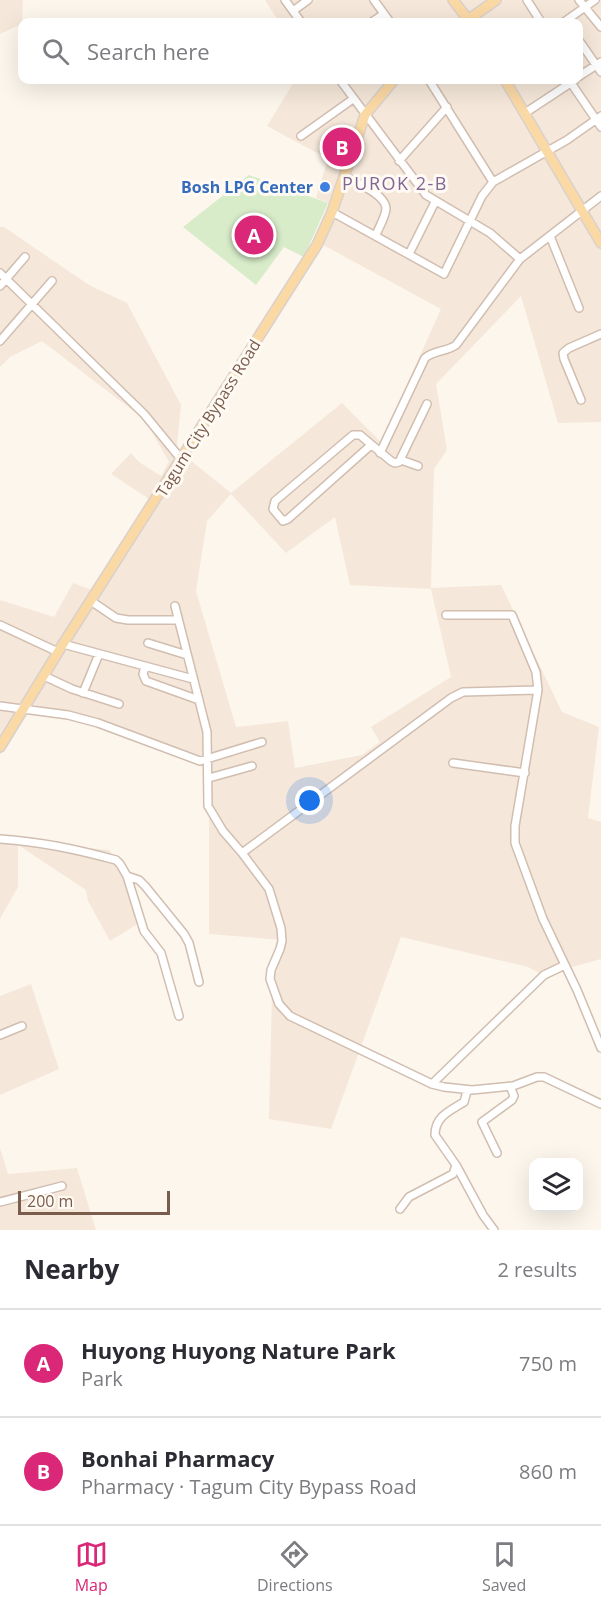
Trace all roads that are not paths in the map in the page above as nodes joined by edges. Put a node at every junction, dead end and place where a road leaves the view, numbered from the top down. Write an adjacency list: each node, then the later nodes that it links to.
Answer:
1 (285, 0): 10 (street)
2 (308, 0): 10 (street)
3 (374, 0): 11 (street)
4 (453, 0): 15 (main road)
5 (496, 0): 16 (main road)
6 (527, 0): 17 (street)
7 (579, 0): 9 (street)
8 (595, 0): 9 (street)
9 (585, 7): 18 (street); 19 (street)
10 (293, 11): 12 (street)
11 (384, 14): 13 (street); 14 (street)
12 (298, 18)
13 (378, 18)
14 (387, 18)
15 (465, 18)
16 (473, 18)
17 (538, 18)
18 (570, 18)
19 (601, 27)
20 (583, 44): 21 (street)
21 (599, 66): 22 (street)
22 (583, 75)
23 (343, 84): 29 (street)
24 (391, 84): 32 (main road, Tagum City Bypass Road)
25 (432, 84): 30 (street)
26 (507, 84): 31 (main road)
27 (567, 84): 31 (street)
28 (576, 84): 33 (street)
29 (353, 99): 32 (street); 35 (street)
30 (447, 107): 37 (street); 39 (street)
31 (525, 113): 36 (main road)
32 (365, 115): 37 (street); 38 (main road, Tagum City Bypass Road)
33 (598, 118): 34 (street); 36 (street)
34 (601, 127)
35 (301, 136)
36 (548, 152): 39 (street); 42 (main road)
37 (399, 161): 41 (street)
38 (344, 176): 43 (main road, Tagum City Bypass Road); 45 (street)
39 (494, 182): 44 (street)
40 (601, 196): 42 (street)
41 (435, 202): 44 (street); 48 (street)
42 (583, 211): 46 (street); 47 (main road)
43 (332, 212): 45 (street); 62 (main road, Tagum City Bypass Road)
44 (471, 220): 48 (street); 50 (street)
45 (375, 235): 48 (street)
46 (550, 236): 50 (street); 55 (street)
47 (599, 237)
48 (409, 254)
49 (25, 257): 51 (street)
50 (520, 259): 61 (street)
51 (3, 276): 53 (street); 54 (street)
52 (52, 281): 54 (street)
53 (0, 286)
54 (33, 303): 57 (street); 62 (street)
55 (579, 308)
56 (601, 334): 58 (street)
57 (0, 341)
58 (581, 400)
59 (427, 404): 63 (street)
60 (371, 446): 60 (street); 61 (street)
61 (380, 453): 63 (street)
62 (182, 459): 65 (main road, Tagum City Bypass Road)
63 (401, 460): 64 (street)
64 (418, 466)
65 (91, 601): 68 (street); 71 (main road, Tagum City Bypass Road)
66 (175, 606): 68 (street)
67 (446, 615): 77 (street)
68 (177, 620): 73 (street)
69 (0, 625): 71 (street)
70 (148, 643): 73 (street)
71 (60, 648): 72 (street); 75 (main road, Tagum City Bypass Road)
72 (99, 654): 74 (street); 78 (street)
73 (187, 655): 76 (street)
74 (145, 667): 76 (street); 79 (street)
75 (44, 676): 78 (street); 82 (main road, Tagum City Bypass Road)
76 (193, 679): 79 (street)
77 (538, 690): 88 (street); 91 (street)
78 (83, 693): 80 (street)
79 (199, 699): 85 (street)
80 (119, 704)
81 (0, 706): 82 (street)
82 (23, 709): 84 (main road, Tagum City Bypass Road); 85 (street)
83 (262, 742): 85 (street)
84 (0, 747)
85 (207, 760): 89 (street)
86 (453, 763): 88 (street)
87 (252, 766): 89 (street)
88 (525, 773): 93 (street)
89 (208, 778): 91 (street)
90 (0, 839): 92 (street)
91 (242, 853): 99 (street)
92 (127, 876): 94 (street); 95 (street)
93 (565, 965): 98 (street); 99 (street)
94 (199, 982)
95 (179, 1016)
96 (22, 1026): 97 (street)
97 (0, 1035)
98 (600, 1045)
99 (432, 1084): 101 (street)
100 (510, 1086): 101 (street); 102 (street); 103 (street)
101 (467, 1090): 104 (street)
102 (601, 1104)
103 (497, 1153)
104 (456, 1165): 107 (street); 108 (street)
105 (62, 1186): 106 (street)
106 (0, 1202)
107 (400, 1209)
108 (494, 1230)

